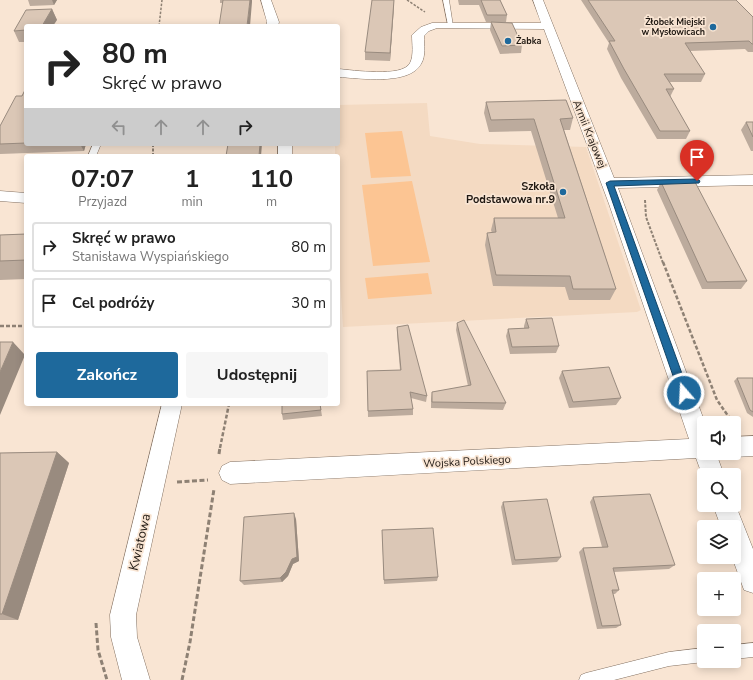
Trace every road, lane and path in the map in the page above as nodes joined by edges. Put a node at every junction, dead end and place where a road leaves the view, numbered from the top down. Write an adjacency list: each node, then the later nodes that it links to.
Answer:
1 (162, 0): 5 (path)
2 (266, 0): 6 (street)
3 (446, 0): 7 (lane)
4 (538, 0): 8 (street, Armii Krajowej)
5 (160, 24)
6 (272, 24)
7 (451, 25): 8 (street); 9 (street)
8 (549, 26): 11 (street, Armii Krajowej)
9 (340, 73)
10 (753, 180): 11 (street)
11 (610, 183): 19 (street, Armii Krajowej)
12 (0, 196): 14 (street)
13 (644, 197): 18 (path)
14 (24, 198)
15 (0, 326): 16 (path)
16 (24, 326)
17 (172, 406): 31 (street, Kwiatowa)
18 (728, 416)
19 (697, 429)
20 (753, 446): 21 (street)
21 (741, 447)
22 (697, 449): 23 (street, Wojska Polskiego)
23 (223, 476): 24 (path)
24 (178, 482)
25 (212, 500): 32 (path)
26 (741, 549): 27 (street)
27 (753, 581)
28 (753, 650): 29 (lane)
29 (741, 651)
30 (697, 656): 33 (lane)
31 (136, 680)
32 (182, 680)
33 (586, 680)

